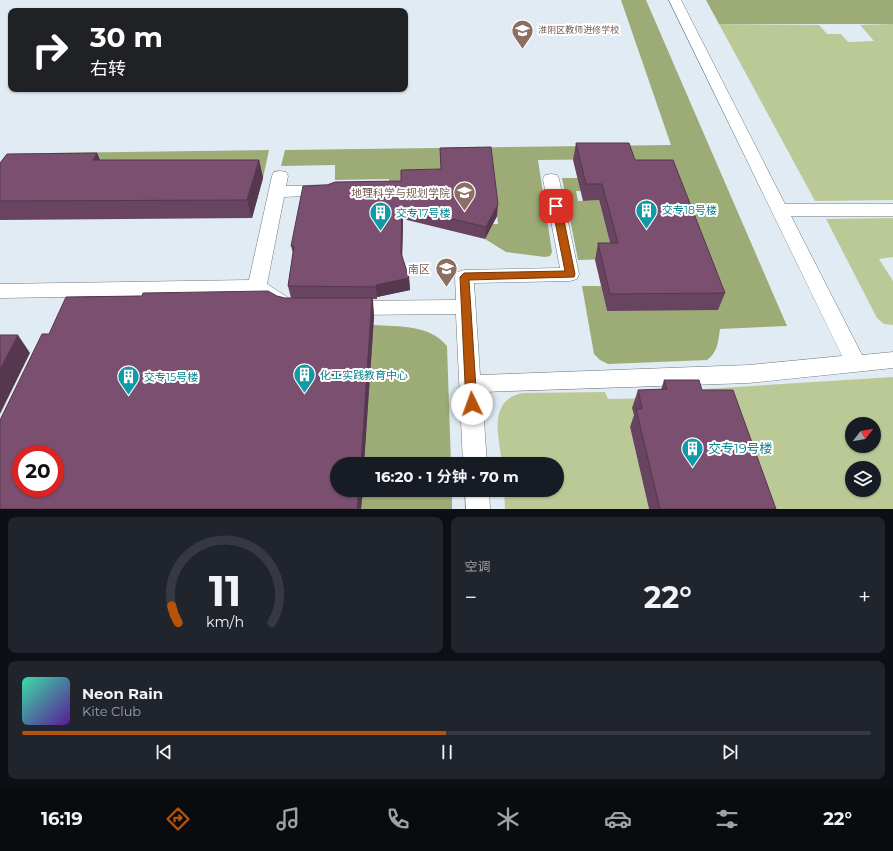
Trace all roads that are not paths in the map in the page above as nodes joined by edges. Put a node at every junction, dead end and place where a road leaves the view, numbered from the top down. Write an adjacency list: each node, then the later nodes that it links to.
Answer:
1 (675, 0): 4 (lane)
2 (551, 179): 9 (lane)
3 (330, 190): 6 (lane)
4 (780, 210): 5 (lane); 14 (lane)
5 (893, 210)
6 (257, 287): 8 (lane); 10 (lane)
7 (0, 290): 8 (lane)
8 (72, 290): 12 (lane)
9 (466, 307): 11 (lane); 15 (lane)
10 (296, 308)
11 (334, 308)
12 (62, 311)
13 (893, 360): 14 (lane)
14 (856, 364): 15 (lane)
15 (470, 384): 16 (lane)
16 (475, 457)
17 (477, 497): 18 (lane)
18 (478, 509)

